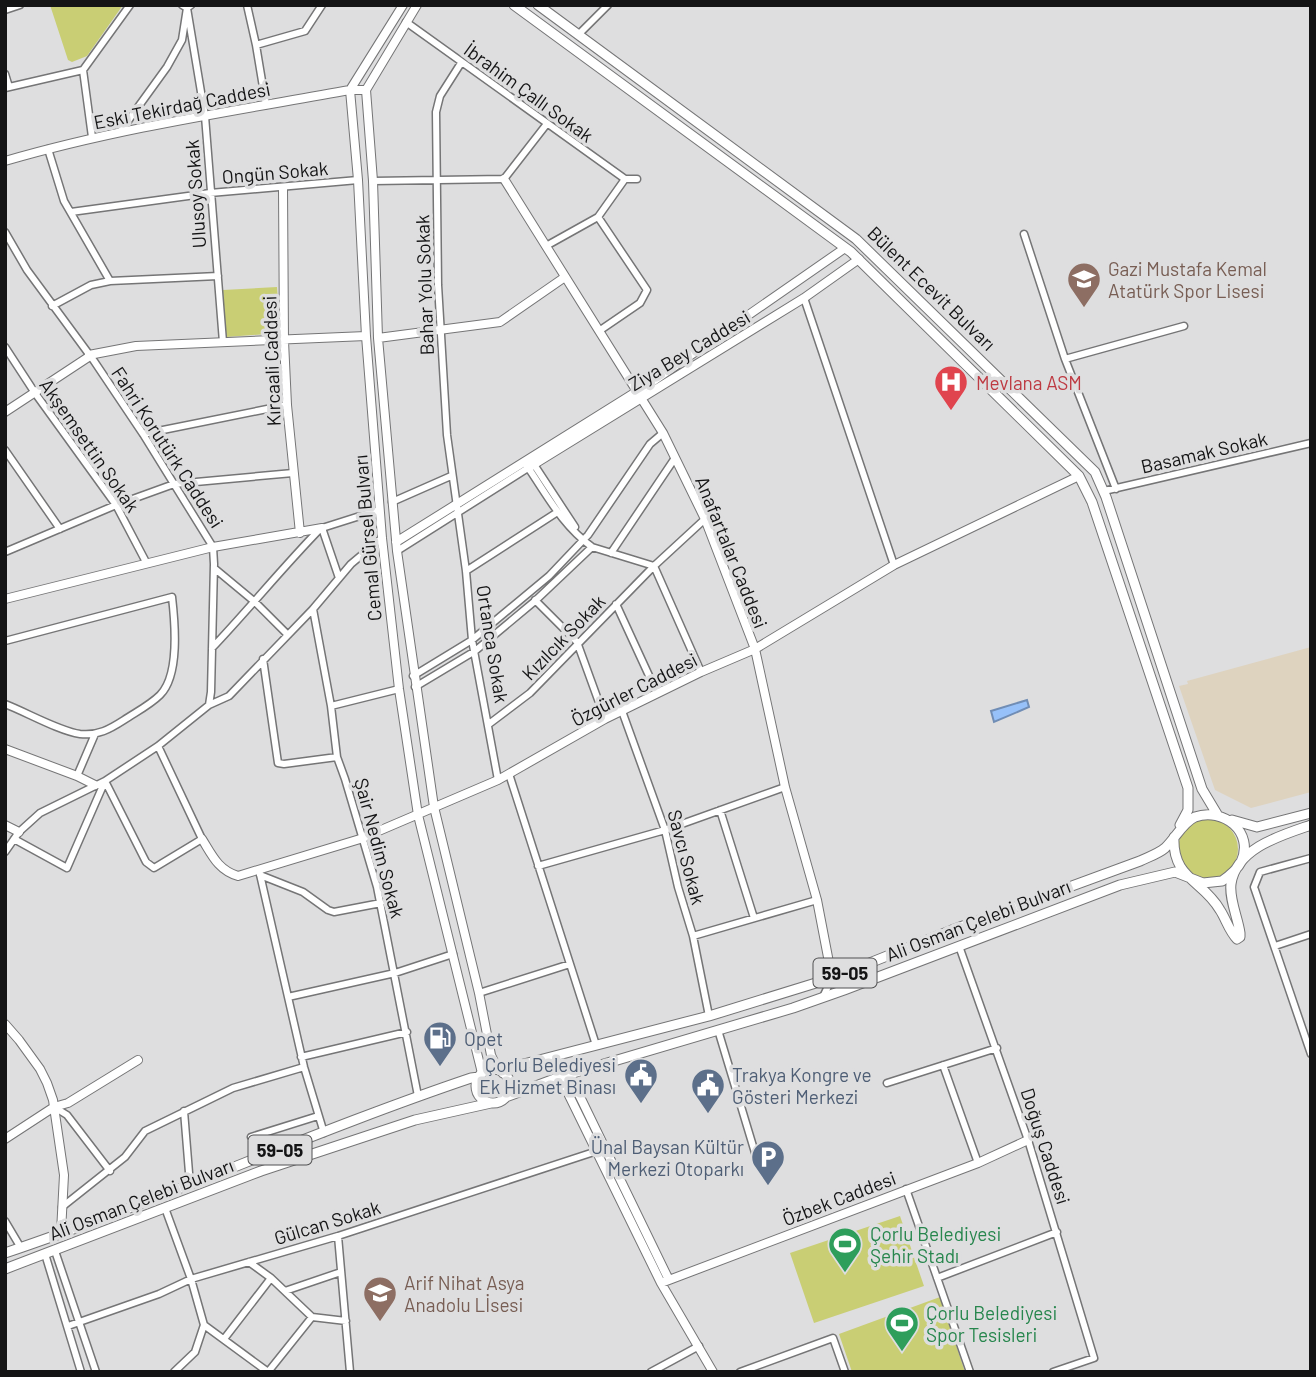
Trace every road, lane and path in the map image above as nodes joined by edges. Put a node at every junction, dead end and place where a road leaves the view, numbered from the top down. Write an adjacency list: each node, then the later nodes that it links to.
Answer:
1 (20, 5): 11 (street)
2 (130, 5): 16 (street)
3 (247, 5): 14 (street)
4 (322, 5): 14 (street)
5 (417, 5): 12 (street)
6 (514, 5): 41 (main road)
7 (538, 5): 13 (main road, Bülent Ecevit Bulvarı)
8 (608, 5): 13 (street)
9 (187, 6): 22 (street, Ulusoy Sokak); 24 (street)
10 (399, 6): 19 (street)
11 (5, 10)
12 (406, 22): 15 (street, İbrahim Çallı Sokak); 20 (street)
13 (578, 35): 73 (main road, Bülent Ecevit Bulvarı)
14 (256, 45): 21 (street)
15 (461, 63): 23 (street, İbrahim Çallı Sokak); 28 (street, Bahar Yolu Sokak)
16 (83, 70): 18 (street); 25 (street)
17 (5, 74): 18 (street)
18 (7, 87)
19 (350, 90): 20 (street, Eski Tekirdağ Caddesi); 21 (street, Eski Tekirdağ Caddesi); 32 (street, Cemal Gürsel Bulvarı)
20 (366, 90): 33 (street, Cemal Gürsel Bulvarı)
21 (266, 105): 22 (street, Eski Tekirdağ Caddesi)
22 (205, 116): 24 (street, Eski Tekirdağ Caddesi); 35 (street, Ulusoy Sokak)
23 (546, 125): 29 (street); 30 (street, İbrahim Çallı Sokak)
24 (120, 132): 25 (street, Eski Tekirdağ Caddesi)
25 (92, 137): 26 (street, Eski Tekirdağ Caddesi)
26 (48, 149): 27 (street, Eski Tekirdağ Caddesi); 36 (street)
27 (5, 161)
28 (435, 179): 29 (street); 33 (street); 49 (street, Bahar Yolu Sokak)
29 (504, 179): 40 (street, Anafartalar Caddesi)
30 (625, 179): 31 (street); 37 (street)
31 (637, 179)
32 (358, 180): 34 (street, Ongün Sokak); 51 (street, Cemal Gürsel Bulvarı)
33 (373, 181): 53 (street, Cemal Gürsel Bulvarı)
34 (283, 188): 35 (street, Ongün Sokak); 52 (street, Kırcaali Caddesi)
35 (210, 193): 36 (street, Ongün Sokak); 43 (street, Ulusoy Sokak)
36 (71, 212): 45 (street)
37 (598, 217): 40 (street); 50 (street)
38 (6, 234): 47 (street, Fahri Korutürk Caddesi)
39 (1024, 234): 57 (street)
40 (546, 246): 44 (street, Anafartalar Caddesi)
41 (845, 248): 42 (main road); 59 (street, Ziya Bey Caddesi)
42 (859, 259): 46 (street, Ziya Bey Caddesi); 70 (main road)
43 (218, 276): 45 (street); 54 (street, Ulusoy Sokak)
44 (565, 277): 49 (street); 50 (street, Anafartalar Caddesi)
45 (110, 281): 47 (street)
46 (804, 298): 59 (street, Ziya Bey Caddesi); 91 (street)
47 (52, 306): 56 (street, Fahri Korutürk Caddesi)
48 (1184, 326): 57 (street)
49 (441, 331): 53 (street); 69 (street, Bahar Yolu Sokak)
50 (599, 331): 59 (street, Anafartalar Caddesi)
51 (366, 336): 52 (street); 77 (street, Cemal Gürsel Bulvarı)
52 (284, 338): 54 (street); 60 (street, Kırcaali Caddesi)
53 (378, 338): 74 (street, Cemal Gürsel Bulvarı)
54 (223, 342): 56 (street)
55 (5, 347): 58 (street, Akşemsettin Sokak)
56 (90, 356): 58 (street); 63 (street, Fahri Korutürk Caddesi)
57 (1065, 359): 72 (street)
58 (34, 393): 61 (street); 75 (street, Akşemsettin Sokak)
59 (639, 395): 62 (street, Anafartalar Caddesi); 67 (street, Ziya Bey Caddesi)
60 (287, 405): 63 (street); 68 (street, Kırcaali Caddesi)
61 (5, 412)
62 (663, 433): 66 (street, Anafartalar Caddesi); 84 (street)
63 (143, 434): 71 (street, Fahri Korutürk Caddesi)
64 (1311, 443): 72 (street, Basamak Sokak)
65 (5, 450): 81 (street)
66 (675, 458): 79 (street, Anafartalar Caddesi); 89 (street)
67 (529, 463): 76 (street, Ziya Bey Caddesi); 78 (street); 84 (street)
68 (293, 473): 71 (street); 82 (street, Kırcaali Caddesi)
69 (452, 476): 74 (street); 76 (street, Bahar Yolu Sokak)
70 (1079, 476): 91 (street, Özgürler Caddesi); 142 (main road)
71 (174, 484): 75 (street); 85 (street, Fahri Korutürk Caddesi)
72 (1116, 489): 73 (street, Basamak Sokak)
73 (1104, 491): 134 (main road, Bülent Ecevit Bulvarı)
74 (392, 502): 86 (street, Cemal Gürsel Bulvarı)
75 (116, 505): 81 (street); 90 (street, Akşemsettin Sokak)
76 (456, 508): 86 (street, Ziya Bey Caddesi); 94 (street, Ortanca Sokak)
77 (379, 510): 80 (street); 83 (street, Cemal Gürsel Bulvarı)
78 (556, 513): 84 (street); 94 (street)
79 (705, 519): 92 (street, Kızılcık Sokak); 107 (street, Anafartalar Caddesi)
80 (321, 528): 82 (street); 95 (street); 99 (street)
81 (60, 529): 88 (street)
82 (300, 533): 85 (street)
83 (382, 538): 95 (street); 113 (street, Cemal Gürsel Bulvarı)
84 (583, 540): 87 (street); 96 (street)
85 (214, 547): 90 (street); 93 (street, Fahri Korutürk Caddesi)
86 (396, 547): 111 (street, Cemal Gürsel Bulvarı)
87 (592, 547): 89 (street); 98 (street)
88 (5, 552)
89 (611, 553): 92 (street)
90 (146, 562): 97 (street)
91 (894, 565): 107 (street, Özgürler Caddesi)
92 (654, 566): 100 (street, Kızılcık Sokak); 110 (street)
93 (214, 568): 99 (street); 106 (street, Fahri Korutürk Caddesi)
94 (466, 571): 103 (street, Ortanca Sokak)
95 (339, 578): 101 (street)
96 (529, 594): 98 (street); 103 (street)
97 (5, 599)
98 (535, 601): 105 (street); 108 (street)
99 (255, 602): 102 (street); 106 (street)
100 (616, 604): 105 (street, Kızılcık Sokak); 114 (street)
101 (313, 609): 102 (street); 117 (street, Şair Nedim Sokak)
102 (288, 635): 109 (street)
103 (472, 640): 108 (street, Ortanca Sokak); 111 (street)
104 (5, 641): 121 (street)
105 (577, 642): 119 (street); 120 (street, Kızılcık Sokak)
106 (212, 648): 116 (street, Fahri Korutürk Caddesi)
107 (755, 649): 110 (street, Özgürler Caddesi); 130 (street, Anafartalar Caddesi)
108 (475, 651): 112 (street); 120 (street, Ortanca Sokak)
109 (263, 659): 116 (street); 124 (street)
110 (701, 672): 114 (street, Özgürler Caddesi)
111 (413, 676): 112 (street, Cemal Gürsel Bulvarı)
112 (415, 687): 131 (street, Cemal Gürsel Bulvarı)
113 (399, 689): 117 (street); 135 (street, Cemal Gürsel Bulvarı)
114 (657, 693): 118 (street, Özgürler Caddesi)
115 (5, 704): 121 (street)
116 (209, 705): 122 (street)
117 (331, 706): 124 (street, Şair Nedim Sokak)
118 (622, 711): 119 (street, Özgürler Caddesi); 139 (street, Savcı Sokak)
119 (605, 719): 125 (street, Özgürler Caddesi)
120 (489, 724): 128 (street, Ortanca Sokak)
121 (95, 734): 126 (street)
122 (158, 746): 127 (street); 143 (street)
123 (5, 749): 126 (street)
124 (337, 757): 141 (street, Şair Nedim Sokak)
125 (509, 774): 128 (street, Özgürler Caddesi); 147 (street)
126 (77, 776): 129 (street)
127 (105, 780): 129 (street); 140 (street); 143 (street)
128 (498, 780): 131 (street, Özgürler Caddesi)
129 (95, 785): 140 (street)
130 (785, 787): 132 (street); 150 (street, Anafartalar Caddesi)
131 (434, 807): 135 (street, Özgürler Caddesi); 161 (street, Cemal Gürsel Bulvarı)
132 (720, 810): 139 (street); 152 (street)
133 (1311, 813): 136 (main road)
134 (1217, 814): 136 (main road); 142 (main road, 59-05)
135 (418, 815): 141 (street, Özgürler Caddesi); 157 (street, Cemal Gürsel Bulvarı)
136 (1231, 820): 146 (main road)
137 (5, 825): 140 (street)
138 (1311, 825): 146 (main road)
139 (665, 830): 147 (street); 154 (street, Savcı Sokak)
140 (17, 835): 144 (street)
141 (363, 838): 148 (street, Özgürler Caddesi); 151 (street, Şair Nedim Sokak)
142 (1173, 838): 149 (main road); 160 (main road, Ali Osman Çelebi Bulvarı / 59-05)
143 (202, 839): 148 (street, Özgürler Caddesi)
144 (5, 852)
145 (1311, 858): 156 (street)
146 (1241, 862): 149 (main road); 149 (main road)
147 (538, 866): 158 (street)
148 (259, 873): 151 (street); 162 (street)
149 (1185, 876): 155 (main road, Ali Osman Çelebi Bulvarı)
150 (817, 900): 152 (street); 160 (street, Anafartalar Caddesi)
151 (380, 903): 159 (street, Şair Nedim Sokak)
152 (754, 918): 154 (street)
153 (1311, 934): 156 (street)
154 (693, 936): 164 (street, Savcı Sokak)
155 (959, 946): 163 (main road, Ali Osman Çelebi Bulvarı); 169 (street, Doğuş Caddesi)
156 (1275, 946): 170 (street)
157 (453, 954): 159 (street); 176 (street, Cemal Gürsel Bulvarı)
158 (570, 964): 161 (street); 168 (street)
159 (395, 972): 162 (street); 167 (street, Şair Nedim Sokak)
160 (832, 978): 163 (street); 164 (main road, Ali Osman Çelebi Bulvarı / 59-05)
161 (479, 993): 175 (street, Cemal Gürsel Bulvarı)
162 (288, 997): 171 (street)
163 (823, 997): 166 (main road, Ali Osman Çelebi Bulvarı)
164 (709, 1016): 168 (main road, Ali Osman Çelebi Bulvarı / 59-05)
165 (5, 1024): 182 (street)
166 (718, 1030): 177 (main road, Ali Osman Çelebi Bulvarı); 190 (street)
167 (407, 1032): 171 (street); 179 (street, Şair Nedim Sokak)
168 (596, 1045): 175 (main road, Ali Osman Çelebi Bulvarı / 59-05)
169 (997, 1048): 173 (street); 188 (street, Doğuş Caddesi)
170 (1311, 1054)
171 (301, 1056): 174 (street)
172 (138, 1060): 182 (street)
173 (943, 1065): 178 (street); 191 (street)
174 (304, 1067): 183 (street); 184 (street)
175 (501, 1071): 176 (main road); 180 (main road)
176 (480, 1075): 179 (main road, Ali Osman Çelebi Bulvarı / 59-05); 181 (main road)
177 (565, 1076): 180 (main road, Ali Osman Çelebi Bulvarı); 189 (street); 201 (street)
178 (887, 1083)
179 (418, 1096): 185 (main road, Ali Osman Çelebi Bulvarı / 59-05)
180 (506, 1097): 181 (main road)
181 (491, 1102): 196 (main road, Ali Osman Çelebi Bulvarı)
182 (54, 1107): 187 (street); 192 (street); 195 (street)
183 (184, 1111): 192 (street); 193 (street)
184 (318, 1116): 185 (street); 186 (street)
185 (324, 1133): 193 (main road, Ali Osman Çelebi Bulvarı / 59-05)
186 (251, 1137)
187 (5, 1139)
188 (1028, 1140): 191 (street, Özbek Caddesi); 198 (street, Doğuş Caddesi)
189 (597, 1151): 200 (street, Gülcan Sokak); 201 (street)
190 (756, 1156)
191 (978, 1163): 194 (street, Özbek Caddesi)
192 (110, 1171): 195 (street)
193 (190, 1185): 199 (main road, Ali Osman Çelebi Bulvarı / 59-05)
194 (906, 1189): 210 (street); 212 (street, Özbek Caddesi)
195 (62, 1207): 199 (street)
196 (165, 1208): 203 (main road, Ali Osman Çelebi Bulvarı); 211 (street)
197 (5, 1221): 202 (street)
198 (1057, 1232): 210 (street); 231 (street, Doğuş Caddesi)
199 (61, 1233): 202 (main road, Ali Osman Çelebi Bulvarı / 59-05)
200 (338, 1236): 206 (street, Gülcan Sokak); 208 (street)
201 (643, 1237): 212 (street)
202 (21, 1248): 204 (main road, Ali Osman Çelebi Bulvarı / 59-05)
203 (55, 1251): 205 (main road, Ali Osman Çelebi Bulvarı); 216 (street)
204 (5, 1253)
205 (45, 1254): 207 (main road, Ali Osman Çelebi Bulvarı); 218 (street)
206 (249, 1262): 209 (street); 211 (street, Gülcan Sokak)
207 (5, 1269)
208 (341, 1272): 213 (street); 215 (street)
209 (271, 1278): 213 (street); 219 (street)
210 (937, 1278): 230 (street)
211 (191, 1279): 216 (street, Gülcan Sokak); 217 (street)
212 (665, 1281): 220 (street)
213 (285, 1292): 214 (street)
214 (312, 1317): 215 (street); 224 (street)
215 (346, 1321): 225 (street)
216 (79, 1322): 218 (street, Gülcan Sokak); 222 (street)
217 (204, 1325): 219 (street); 223 (street)
218 (68, 1326): 221 (street)
219 (223, 1339): 224 (street)
220 (699, 1346): 226 (street); 227 (street)
221 (81, 1372)
222 (96, 1372)
223 (174, 1372)
224 (268, 1372)
225 (350, 1372)
226 (652, 1372)
227 (713, 1372)
228 (740, 1372): 229 (street)
229 (845, 1372)
230 (970, 1372)
231 (1053, 1372)

